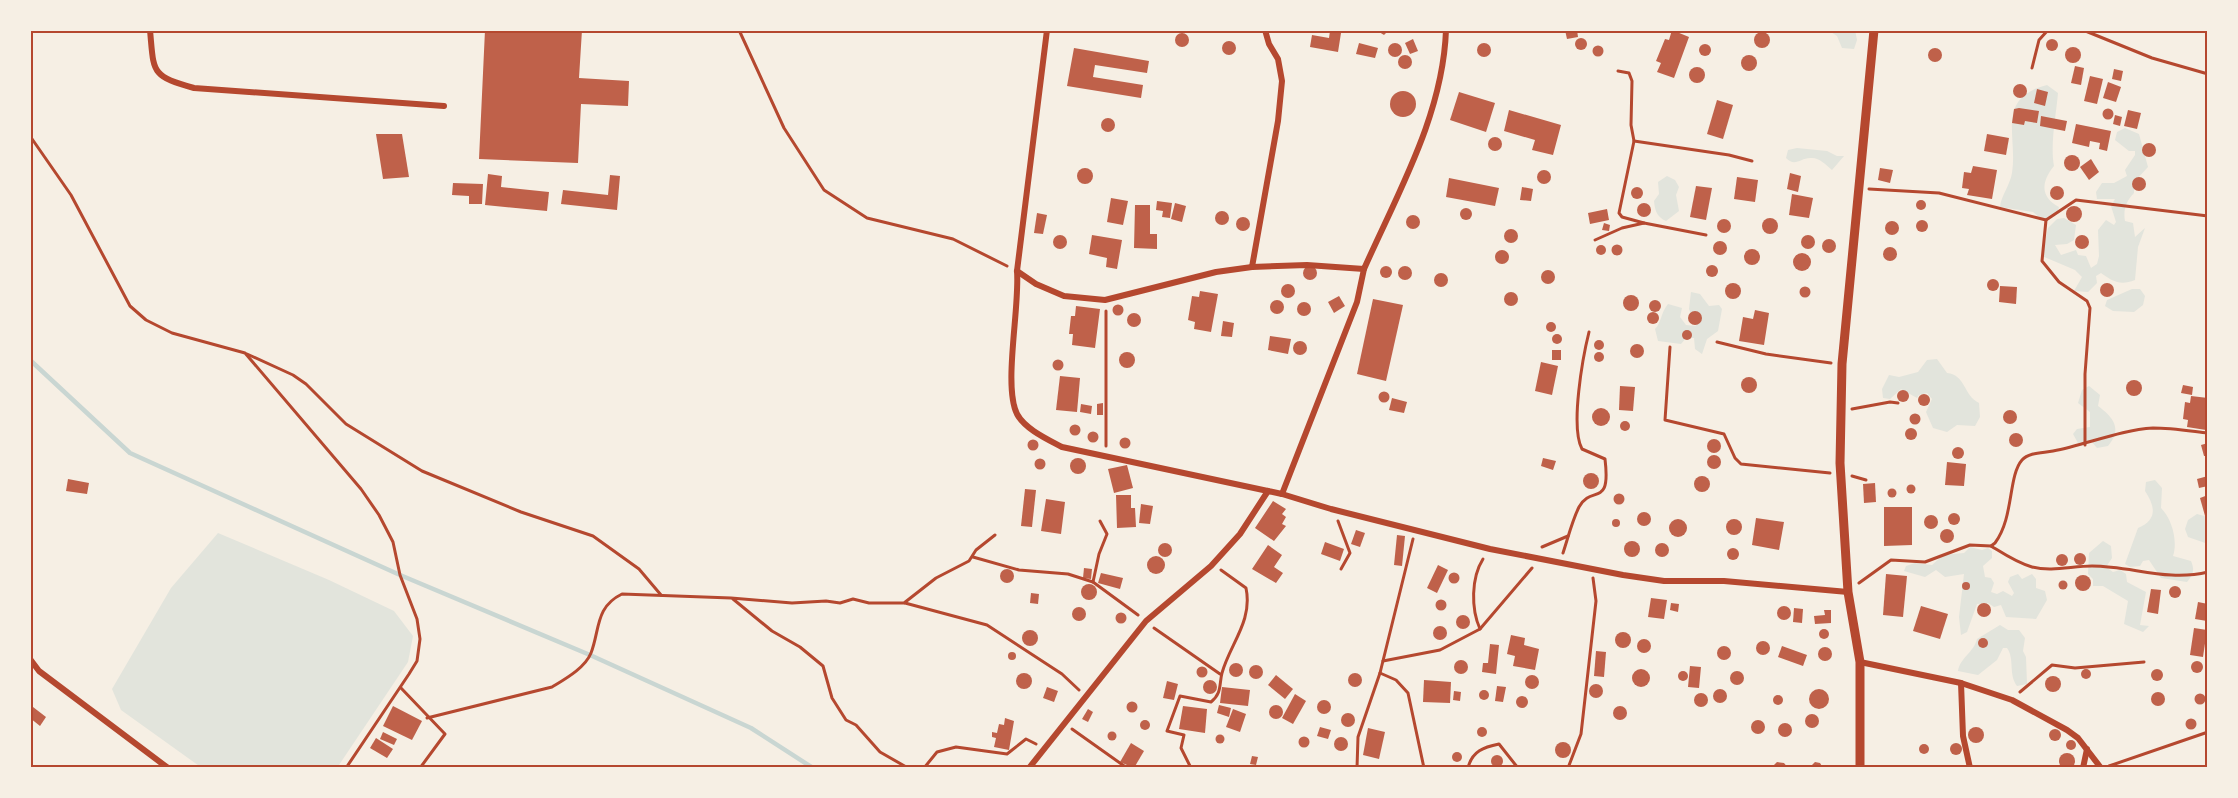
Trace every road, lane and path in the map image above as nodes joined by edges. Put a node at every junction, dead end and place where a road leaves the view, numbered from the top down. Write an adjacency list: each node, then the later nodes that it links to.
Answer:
1 (150, 30): 12 (street)
2 (739, 30): 24 (path)
3 (1047, 30): 24 (street)
4 (1265, 30): 22 (street)
5 (1446, 30): 23 (street)
6 (1874, 30): 16 (street)
7 (2048, 30): 9 (path)
8 (2083, 30): 11 (path)
9 (2032, 68)
10 (1618, 71): 14 (path)
11 (2208, 74)
12 (444, 106)
13 (30, 136): 29 (path)
14 (1634, 141): 15 (path); 19 (path)
15 (1752, 161)
16 (1858, 189): 18 (path); 30 (street)
17 (2208, 216): 18 (path)
18 (2046, 220): 34 (path)
19 (1644, 223): 20 (path); 21 (path)
20 (1706, 235)
21 (1595, 240)
22 (1252, 267): 23 (street); 25 (street)
23 (1364, 269): 39 (street)
24 (1017, 271): 25 (street); 35 (street)
25 (1105, 300): 35 (path)
26 (1589, 332): 44 (path)
27 (1717, 342): 30 (path)
28 (1670, 347): 36 (path)
29 (245, 353): 57 (path); 69 (path)
30 (1842, 364): 32 (street)
31 (1898, 403): 32 (path)
32 (1841, 411): 36 (street)
33 (2208, 433): 34 (path)
34 (2085, 445): 45 (path)
35 (1106, 454): 38 (street)
36 (1841, 474): 37 (path); 56 (street)
37 (1866, 480)
38 (1268, 491): 39 (street); 51 (street)
39 (1282, 494): 40 (street)
40 (1331, 509): 42 (street); 53 (path)
41 (1100, 521): 55 (path)
42 (1415, 531): 46 (street); 63 (path)
43 (995, 535): 48 (path)
44 (1568, 536): 47 (path); 50 (path)
45 (1991, 546): 54 (path); 56 (path)
46 (1490, 549): 47 (street); 61 (path)
47 (1525, 554): 49 (street)
48 (973, 557): 55 (path); 59 (path)
49 (1541, 558): 50 (street); 61 (path)
50 (1561, 561): 52 (street)
51 (1211, 566): 60 (street); 67 (path)
52 (1592, 568): 56 (street); 89 (path)
53 (1341, 569)
54 (2208, 572)
55 (1092, 582): 60 (path)
56 (1848, 592): 64 (street)
57 (661, 596): 58 (path); 72 (path)
58 (731, 598): 59 (path); 80 (path)
59 (904, 603): 70 (path)
60 (1146, 621): 67 (path); 70 (street)
61 (1480, 629): 63 (path)
62 (30, 659): 77 (street)
63 (1383, 661): 66 (path)
64 (1860, 662): 68 (street); 90 (street)
65 (2144, 662): 71 (path)
66 (1380, 673): 85 (path); 86 (path)
67 (1221, 675): 84 (path)
68 (1961, 683): 71 (street); 91 (street)
69 (400, 687): 72 (path); 78 (path)
70 (1087, 697): 73 (street)
71 (2012, 699): 76 (street)
72 (427, 718): 79 (path)
73 (1065, 725): 75 (street); 83 (path)
74 (2208, 732): 93 (path)
75 (1046, 749): 81 (path); 82 (street)
76 (2087, 749): 92 (street); 93 (street)
77 (168, 768)
78 (346, 768)
79 (420, 768)
80 (908, 768)
81 (924, 768)
82 (1029, 768)
83 (1127, 768)
84 (1191, 768)
85 (1357, 768)
86 (1424, 768)
87 (1468, 768): 88 (path)
88 (1518, 768)
89 (1568, 768)
90 (1860, 768)
91 (1970, 768)
92 (2083, 768)
93 (2103, 768)

